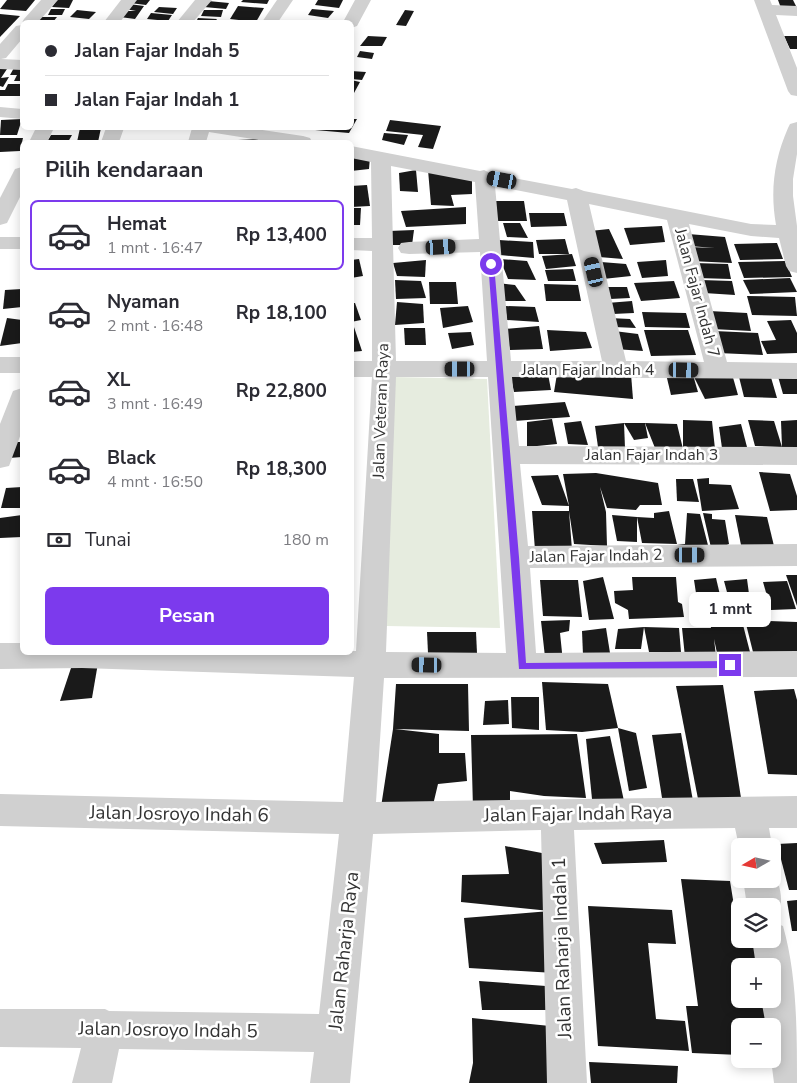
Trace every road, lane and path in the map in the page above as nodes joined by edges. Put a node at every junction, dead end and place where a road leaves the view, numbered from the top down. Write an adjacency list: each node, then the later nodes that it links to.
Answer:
1 (50, 0): 8 (street)
2 (129, 0): 9 (street)
3 (204, 0): 10 (street)
4 (286, 0): 11 (street)
5 (363, 0): 12 (street)
6 (763, 4): 7 (street); 17 (street)
7 (797, 10)
8 (32, 20)
9 (114, 20)
10 (187, 20)
11 (271, 20)
12 (353, 20)
13 (20, 32): 14 (street)
14 (0, 54)
15 (0, 64): 16 (street)
16 (20, 65)
17 (794, 73): 18 (street)
18 (797, 91)
19 (0, 112): 20 (street)
20 (20, 114)
21 (797, 128): 31 (street)
22 (232, 130): 23 (street)
23 (294, 138)
24 (354, 153): 25 (street)
25 (380, 157): 26 (street); 35 (street, Jalan Veteran Raya)
26 (484, 176): 28 (street); 36 (street)
27 (20, 177): 30 (street)
28 (576, 194): 29 (street); 43 (street)
29 (676, 215): 31 (street); 45 (street, Jalan Fajar Indah 7)
30 (0, 219)
31 (792, 233): 38 (street)
32 (0, 243): 33 (street)
33 (20, 243)
34 (354, 244): 35 (street)
35 (384, 245): 42 (street, Jalan Veteran Raya)
36 (490, 245): 37 (street); 44 (street)
37 (409, 248)
38 (797, 266)
39 (0, 365): 40 (street)
40 (20, 365)
41 (354, 369): 42 (street, Jalan Fajar Indah 4)
42 (384, 369): 44 (street, Jalan Fajar Indah 4); 58 (street, Jalan Veteran Raya)
43 (616, 369): 44 (street, Jalan Fajar Indah 4); 45 (street, Jalan Fajar Indah 4)
44 (499, 370): 48 (street)
45 (718, 371): 46 (street, Jalan Fajar Indah 4)
46 (797, 371)
47 (20, 403): 50 (street)
48 (507, 455): 49 (street, Jalan Fajar Indah 3); 52 (street)
49 (797, 456)
50 (0, 459)
51 (797, 555): 52 (street, Jalan Fajar Indah 2)
52 (515, 557): 59 (street)
53 (42, 655): 55 (street)
54 (153, 655): 56 (street)
55 (0, 656)
56 (223, 656): 58 (street)
57 (797, 664): 59 (street)
58 (370, 665): 59 (street); 64 (street, Jalan Veteran Raya)
59 (522, 666)
60 (0, 810): 64 (street, Jalan Josroyo Indah 6)
61 (749, 812): 62 (street, Jalan Fajar Indah Raya); 63 (street, Jalan Fajar Indah Raya); 65 (street)
62 (797, 812)
63 (557, 814): 64 (street, Jalan Fajar Indah Raya); 72 (street, Jalan Raharja Indah 1)
64 (358, 818): 69 (street, Jalan Raharja Raya)
65 (754, 838)
66 (772, 948): 73 (street)
67 (0, 1028): 68 (street, Jalan Josroyo Indah 5)
68 (105, 1028): 69 (street, Jalan Josroyo Indah 5); 70 (street)
69 (335, 1032): 71 (street, Jalan Raharja Raya)
70 (92, 1083)
71 (330, 1083)
72 (567, 1083)
73 (794, 1083)

